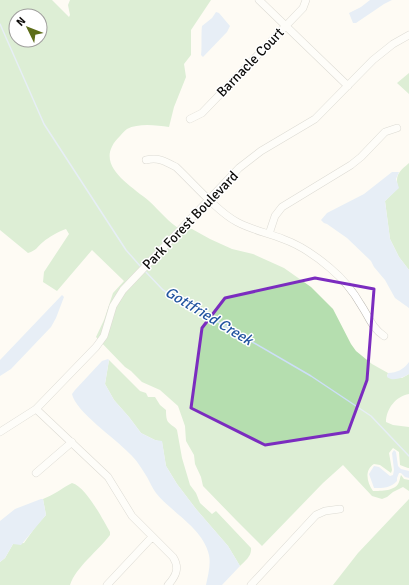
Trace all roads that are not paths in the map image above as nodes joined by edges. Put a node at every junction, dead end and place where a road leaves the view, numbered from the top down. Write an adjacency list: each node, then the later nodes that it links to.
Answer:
1 (259, 0): 3 (street)
2 (306, 0): 3 (street, Barnacle Court)
3 (285, 26): 5 (street); 6 (street, Barnacle Court)
4 (409, 35): 5 (street, Park Forest Boulevard)
5 (348, 86): 9 (street, Park Forest Boulevard)
6 (190, 119)
7 (397, 128): 10 (street)
8 (146, 160): 9 (street)
9 (210, 199): 10 (street); 12 (street, Park Forest Boulevard)
10 (269, 234): 11 (street)
11 (384, 336)
12 (36, 409): 13 (street, Park Forest Boulevard); 14 (street)
13 (0, 432)
14 (72, 442): 15 (street); 17 (street)
15 (36, 473)
16 (340, 509): 20 (street)
17 (152, 537): 18 (street); 19 (street)
18 (107, 585)
19 (168, 585)
20 (251, 585)

